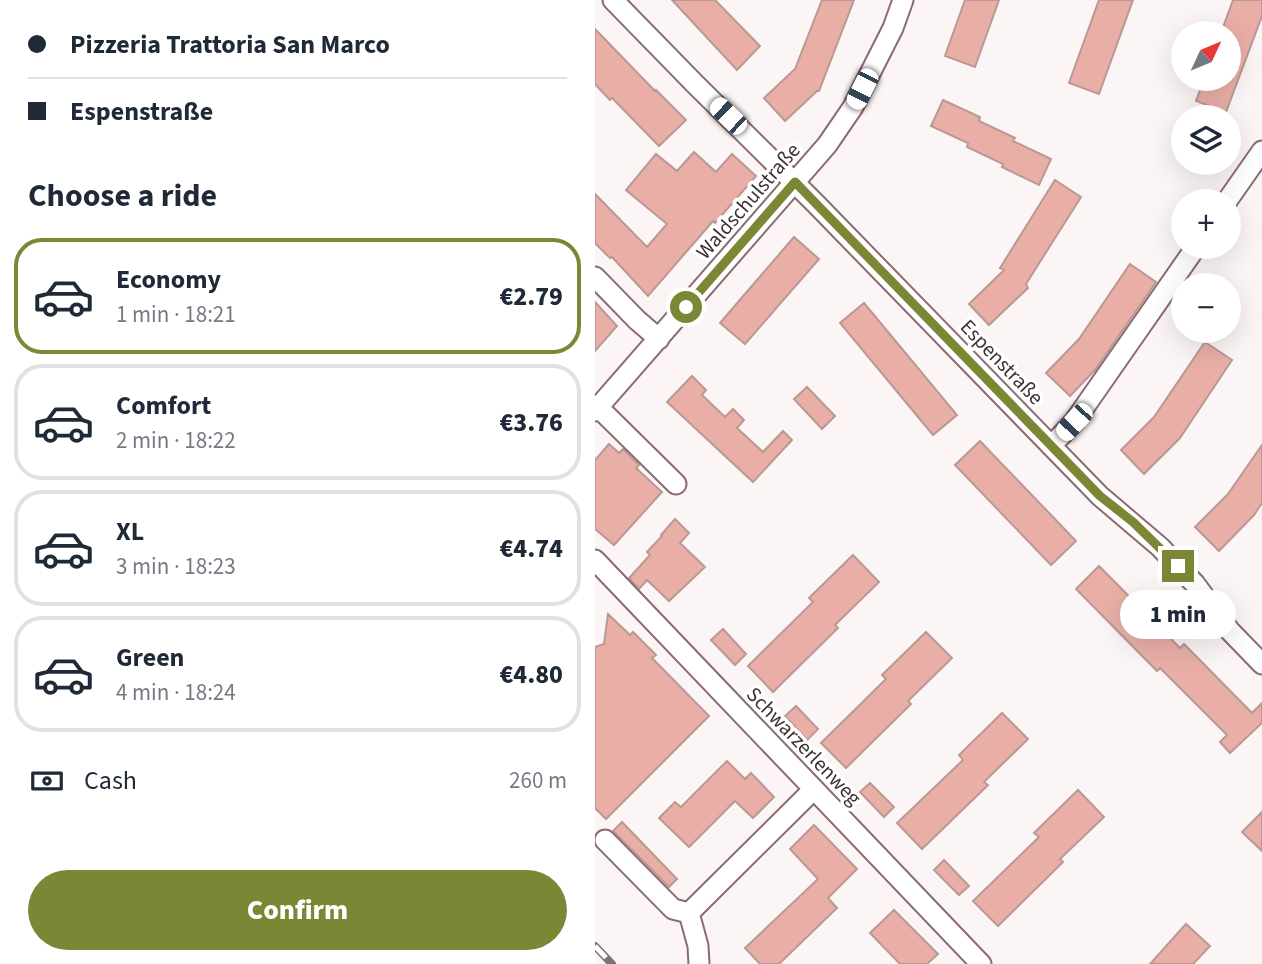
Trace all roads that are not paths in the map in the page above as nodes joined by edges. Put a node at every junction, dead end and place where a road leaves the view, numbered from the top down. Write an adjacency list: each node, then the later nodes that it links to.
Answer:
1 (613, 0): 4 (street, Espenstraße)
2 (903, 0): 4 (street, Waldschulstraße)
3 (1262, 151): 5 (street)
4 (795, 182): 8 (street, Waldschulstraße); 10 (street, Espenstraße)
5 (1235, 189)
6 (1188, 259): 10 (street)
7 (595, 277): 8 (street)
8 (659, 339): 9 (street, Waldschulstraße)
9 (597, 409): 11 (street)
10 (1051, 446): 13 (street, Espenstraße)
11 (676, 484)
12 (595, 560): 14 (street, Schwarzerlenweg)
13 (1262, 664)
14 (814, 789): 16 (street); 18 (street, Schwarzerlenweg)
15 (605, 839): 16 (street)
16 (688, 913): 17 (street)
17 (699, 964)
18 (981, 964)

